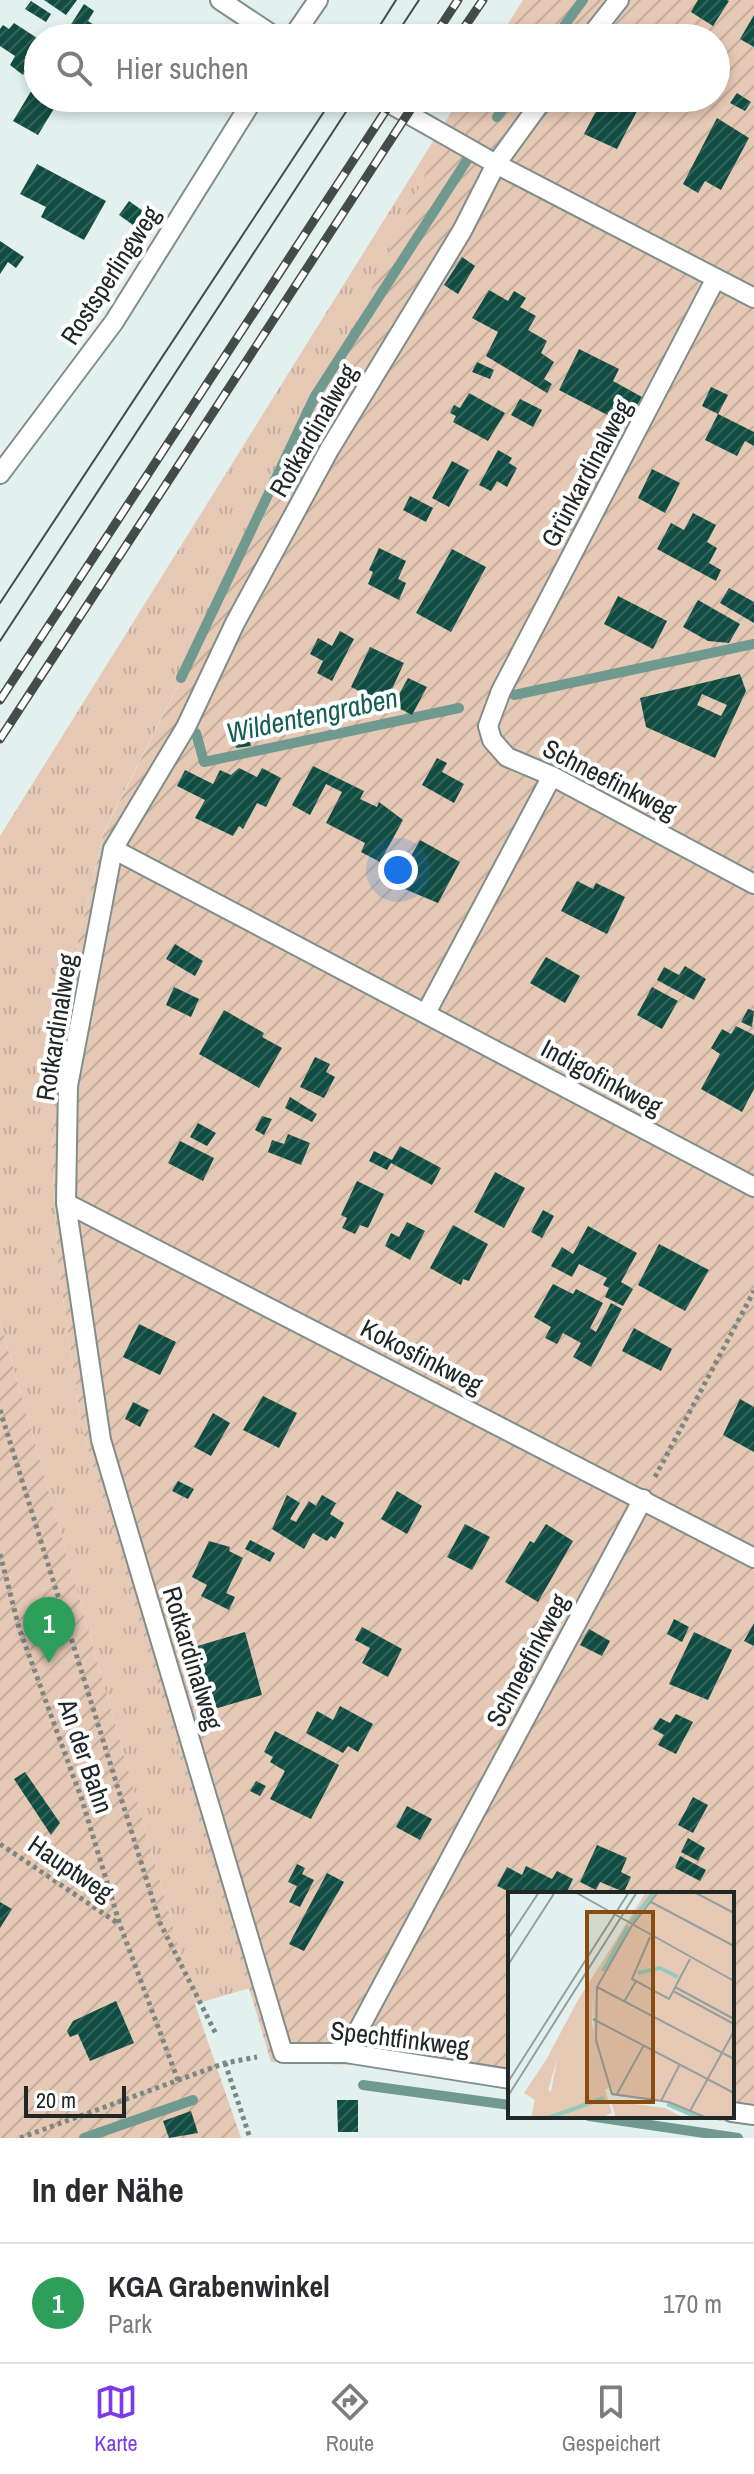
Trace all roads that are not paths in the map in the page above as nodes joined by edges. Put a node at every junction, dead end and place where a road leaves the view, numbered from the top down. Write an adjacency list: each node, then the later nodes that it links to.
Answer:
1 (220, 0): 4 (lane)
2 (318, 0): 5 (lane)
3 (619, 0): 6 (lane)
4 (256, 24)
5 (302, 24)
6 (600, 24)
7 (245, 112): 13 (lane, Rostsperlingweg)
8 (405, 112): 10 (lane)
9 (534, 112): 10 (lane, Rotkardinalweg)
10 (496, 164): 11 (lane); 16 (lane, Rotkardinalweg)
11 (716, 278): 12 (lane); 14 (lane, Grünkardinalweg)
12 (754, 298)
13 (0, 474)
14 (501, 691): 15 (lane, Schneefinkweg)
15 (552, 776): 17 (lane, Schneefinkweg); 18 (lane)
16 (113, 849): 18 (lane, Indigofinkweg); 20 (lane, Rotkardinalweg)
17 (754, 884)
18 (426, 1013): 19 (lane, Indigofinkweg)
19 (754, 1187)
20 (66, 1203): 21 (lane, Kokosfinkweg); 23 (lane, Rotkardinalweg)
21 (643, 1499): 22 (lane, Kokosfinkweg); 24 (lane, Schneefinkweg)
22 (754, 1558)
23 (283, 2053): 24 (lane, Spechtfinkweg)
24 (346, 2053): 25 (lane, Spechtfinkweg)
25 (508, 2079)
26 (734, 2112): 27 (lane)
27 (754, 2115)

